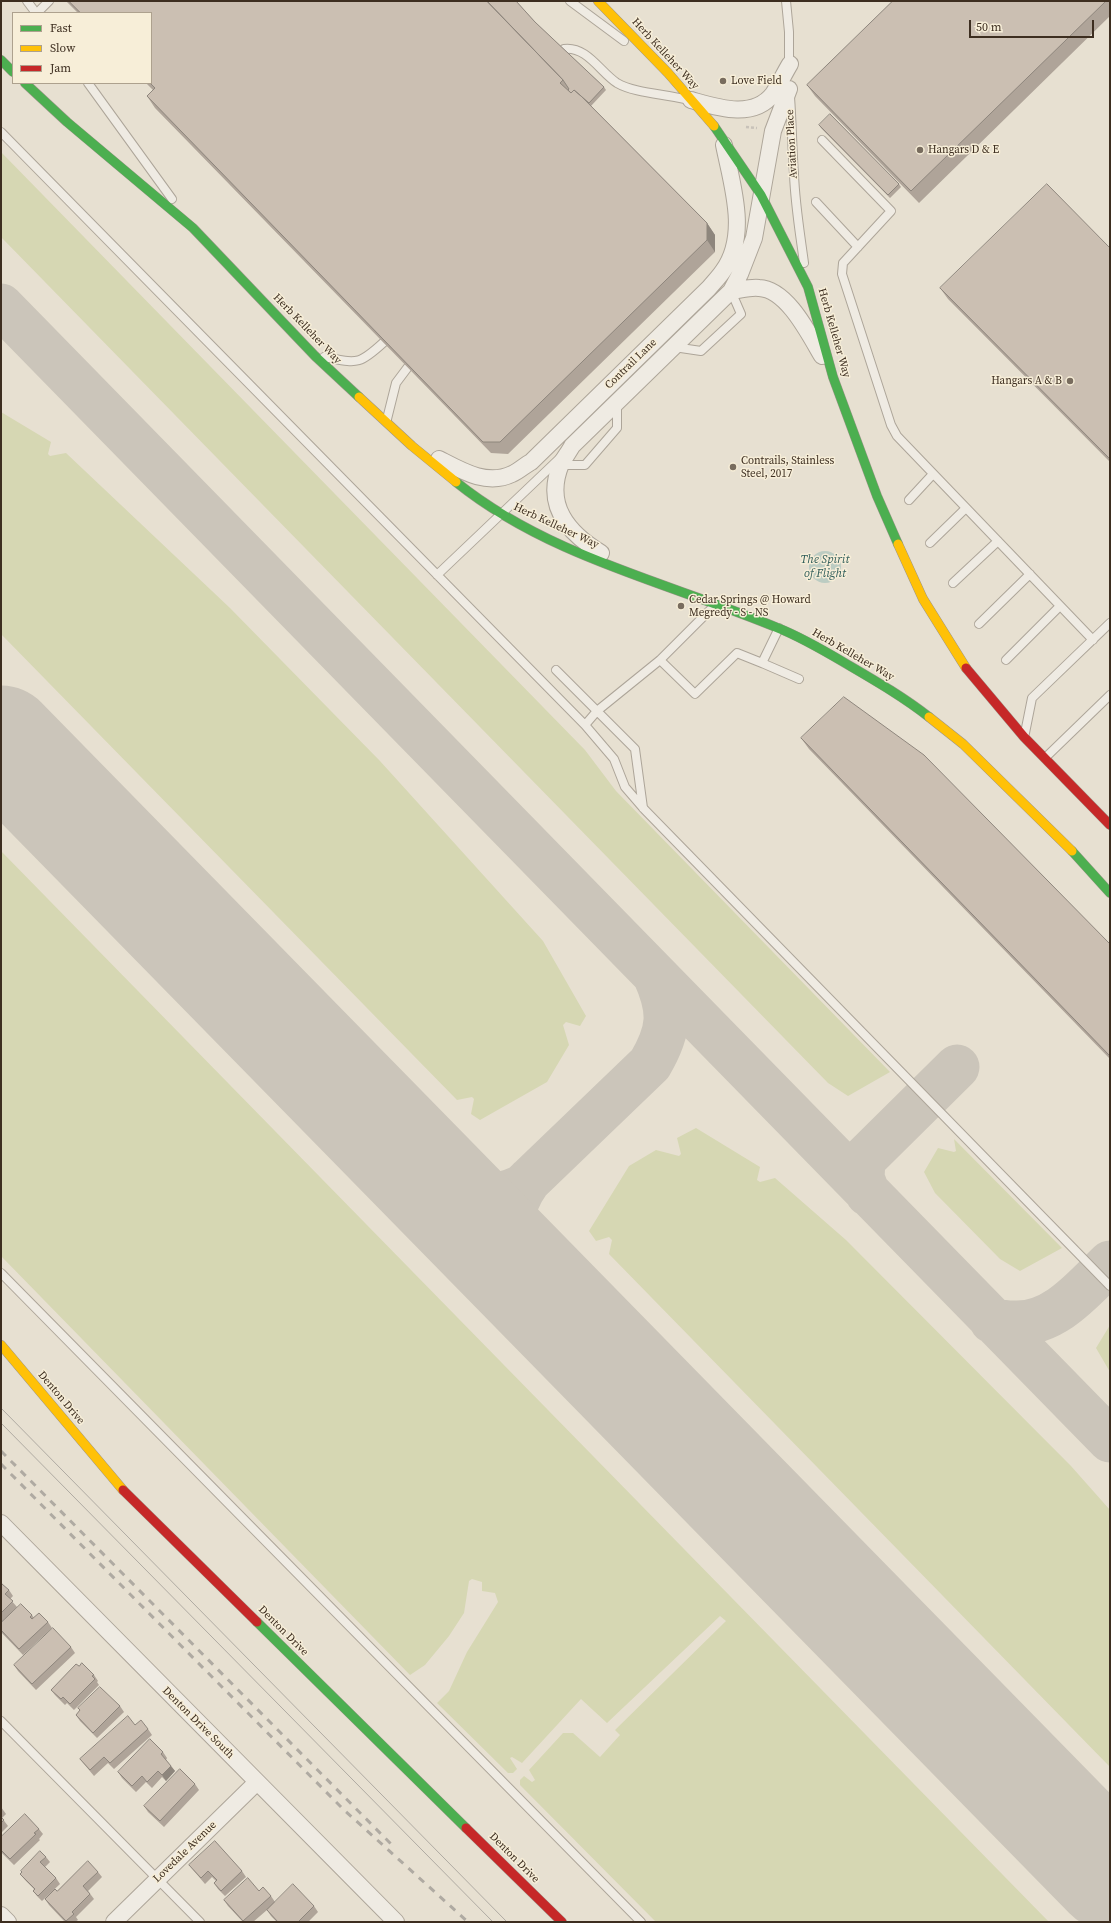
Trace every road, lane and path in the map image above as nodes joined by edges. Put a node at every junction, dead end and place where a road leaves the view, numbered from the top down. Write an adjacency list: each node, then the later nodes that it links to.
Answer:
1 (28, 1): 6 (lane)
2 (49, 1): 7 (lane)
3 (570, 1): 12 (lane)
4 (598, 1): 12 (main road, Herb Kelleher Way)
5 (786, 1): 10 (lane, Aviation Place)
6 (36, 12)
7 (38, 12)
8 (564, 49): 16 (lane)
9 (1, 60): 11 (main road)
10 (790, 64): 15 (lane, Aviation Place); 16 (street)
11 (12, 71)
12 (668, 73): 16 (main road, Herb Kelleher Way)
13 (26, 84): 22 (main road, Herb Kelleher Way)
14 (90, 84): 22 (lane)
15 (789, 89): 20 (street, Contrail Lane); 24 (lane, Aviation Place)
16 (691, 100): 18 (main road, Herb Kelleher Way)
17 (1, 132): 43 (lane)
18 (722, 136): 20 (main road, Herb Kelleher Way); 33 (street, Contrail Lane)
19 (822, 140): 23 (lane)
20 (761, 195): 24 (main road, Herb Kelleher Way); 25 (street, Contrail Lane)
21 (816, 202): 23 (lane)
22 (193, 228): 28 (main road, Herb Kelleher Way)
23 (858, 247): 36 (lane)
24 (808, 287): 30 (main road, Herb Kelleher Way)
25 (731, 291): 27 (street, Contrail Lane); 27 (lane); 30 (street)
26 (384, 342): 28 (lane)
27 (674, 347): 31 (street, Contrail Lane)
28 (315, 356): 32 (main road, Herb Kelleher Way)
29 (408, 367): 32 (lane)
30 (833, 377): 60 (main road, Herb Kelleher Way)
31 (616, 402): 34 (street, Contrail Lane); 35 (lane)
32 (386, 423): 33 (main road, Herb Kelleher Way)
33 (412, 446): 39 (main road, Herb Kelleher Way)
34 (572, 446): 35 (street, Contrail Lane); 39 (lane, Contrail Lane)
35 (561, 465): 44 (street, Contrail Lane)
36 (933, 474): 37 (lane); 38 (lane)
37 (909, 500)
38 (966, 508): 40 (lane); 41 (lane)
39 (502, 514): 43 (lane, Contrail Lane); 44 (main road, Herb Kelleher Way)
40 (998, 541): 42 (lane); 45 (lane)
41 (930, 544)
42 (1030, 574): 47 (lane); 49 (lane)
43 (437, 575): 59 (lane)
44 (636, 575): 46 (main road, Herb Kelleher Way)
45 (953, 584)
46 (716, 604): 50 (main road, Herb Kelleher Way); 52 (lane)
47 (1060, 606): 51 (lane); 53 (lane)
48 (1110, 623): 51 (lane)
49 (979, 624)
50 (779, 628): 54 (lane); 64 (main road, Herb Kelleher Way)
51 (1093, 640): 60 (lane)
52 (660, 660): 54 (lane); 58 (lane)
53 (1006, 660)
54 (762, 663): 56 (lane)
55 (556, 670): 58 (lane)
56 (799, 679)
57 (1110, 695): 61 (lane)
58 (597, 711): 59 (lane); 62 (lane)
59 (585, 725): 62 (lane)
60 (1024, 737): 61 (main road, Herb Kelleher Way)
61 (1045, 759): 63 (main road, Herb Kelleher Way)
62 (644, 809): 66 (lane)
63 (1110, 825)
64 (1110, 893)
65 (1, 1273): 78 (lane)
66 (1110, 1286)
67 (1, 1345): 77 (main road, Denton Drive)
68 (1, 1523): 70 (street, Denton Drive South)
69 (1, 1721): 71 (lane)
70 (256, 1782): 71 (street, Lovedale Avenue); 76 (street, Denton Drive South)
71 (157, 1880): 74 (street, Lovedale Avenue); 75 (lane)
72 (1, 1915): 73 (street)
73 (8, 1922)
74 (114, 1922)
75 (200, 1922)
76 (396, 1922)
77 (562, 1922)
78 (641, 1922)

